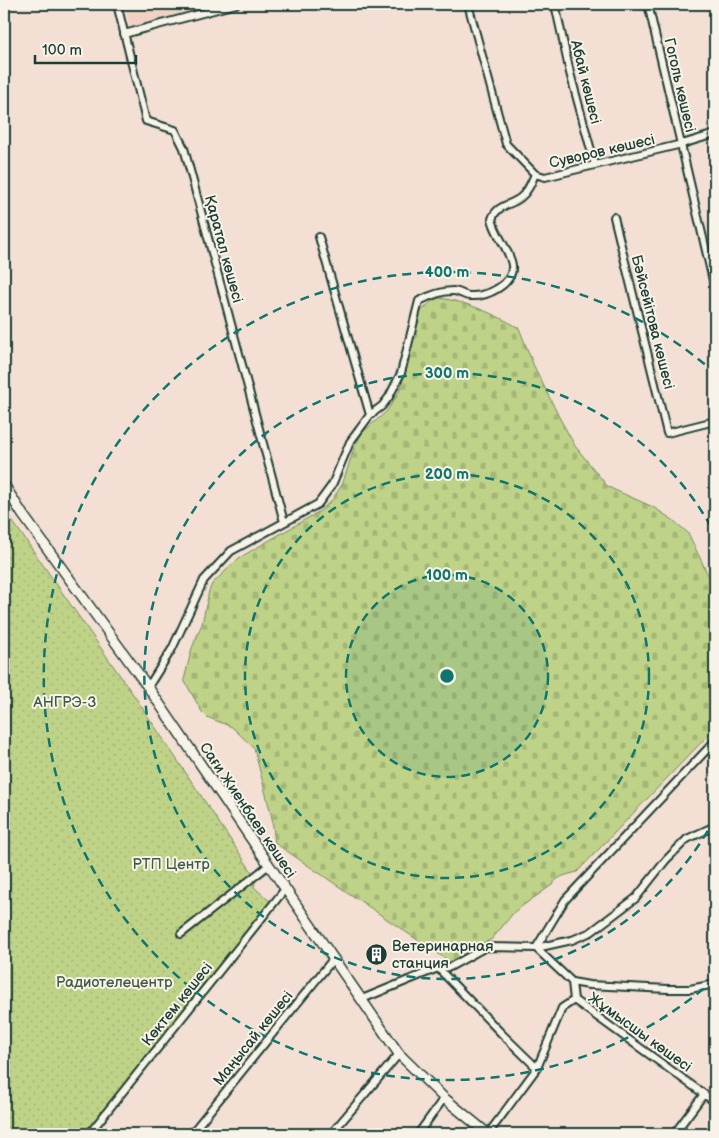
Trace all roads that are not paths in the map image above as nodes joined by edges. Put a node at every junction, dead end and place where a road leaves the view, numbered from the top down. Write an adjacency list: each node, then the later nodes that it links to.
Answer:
1 (117, 4): 6 (street, Қаратал көшесі)
2 (236, 4): 6 (street)
3 (468, 4): 10 (street, Суворов көшесі)
4 (555, 4): 9 (street, Абай көшесі)
5 (648, 4): 8 (street, Гоголь көшесі)
6 (124, 34): 17 (street, Қаратал көшесі)
7 (715, 134): 8 (street, Суворов көшесі)
8 (682, 144): 9 (street, Суворов көшесі); 13 (street, Гоголь көшесі)
9 (595, 165): 10 (street, Суворов көшесі)
10 (535, 174): 14 (street)
11 (614, 217): 15 (street, Бәйсейітова көшесі)
12 (319, 237): 14 (street)
13 (715, 289)
14 (370, 415): 17 (street)
15 (715, 421)
16 (4, 485): 18 (main road, Сағи Жиенбаев көшесі)
17 (284, 522): 18 (street)
18 (148, 687): 21 (main road, Сағи Жиенбаев көшесі)
19 (715, 741): 24 (street)
20 (715, 826): 24 (street)
21 (268, 865): 22 (main road, Сағи Жиенбаев көшесі); 23 (street)
22 (285, 889): 25 (main road, Сағи Жиенбаев көшесі); 36 (street, Көктем көшесі)
23 (181, 934)
24 (536, 948): 26 (street); 27 (street)
25 (334, 958): 29 (main road, Сағи Жиенбаев көшесі); 37 (street, Маңысай көшесі)
26 (438, 968): 29 (street); 32 (street)
27 (572, 982): 28 (street); 30 (street)
28 (715, 984)
29 (362, 999): 31 (main road, Сағи Жиенбаев көшесі)
30 (574, 1000): 32 (street); 33 (street, Жұмысшы көшесі)
31 (399, 1054): 34 (main road, Сағи Жиенбаев көшесі); 38 (street)
32 (537, 1068): 40 (street)
33 (704, 1094): 35 (street, Жұмысшы көшесі); 41 (street)
34 (444, 1098): 39 (street); 40 (main road, Сағи Жиенбаев көшесі)
35 (715, 1102)
36 (89, 1134)
37 (191, 1134)
38 (332, 1134)
39 (418, 1134)
40 (488, 1134)
41 (674, 1134)

